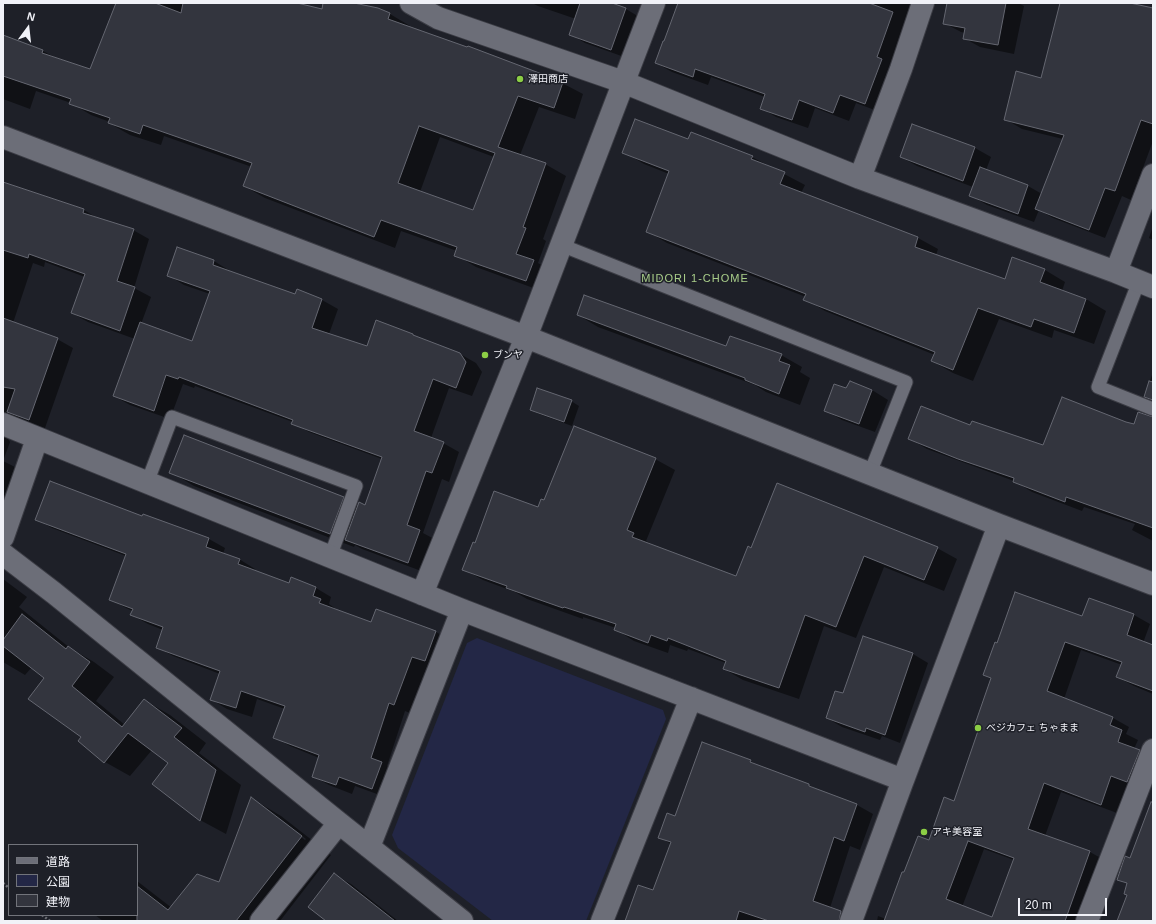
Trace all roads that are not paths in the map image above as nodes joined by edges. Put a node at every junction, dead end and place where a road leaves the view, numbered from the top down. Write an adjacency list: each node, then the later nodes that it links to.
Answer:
1 (411, 3): 4 (street)
2 (654, 3): 4 (street)
3 (923, 3): 7 (street)
4 (623, 82): 7 (street); 8 (street)
5 (3, 137): 11 (street)
6 (1153, 175): 9 (street)
7 (860, 178): 9 (street)
8 (561, 245): 11 (street); 15 (lane)
9 (1116, 272): 10 (street)
10 (1146, 284): 12 (lane)
11 (526, 337): 15 (street); 22 (street)
12 (1153, 409)
13 (3, 424): 14 (street)
14 (38, 439): 16 (street); 18 (street)
15 (870, 473): 17 (street)
16 (147, 483): 20 (street); 20 (lane)
17 (999, 525): 21 (street); 26 (street)
18 (3, 537)
19 (3, 554): 27 (street)
20 (330, 557): 22 (street)
21 (1153, 584)
22 (422, 594): 23 (street)
23 (462, 610): 24 (street); 28 (street)
24 (691, 698): 26 (street); 31 (street)
25 (1153, 750): 33 (street)
26 (903, 780): 32 (street)
27 (339, 823): 28 (street); 29 (street)
28 (369, 848): 30 (street)
29 (261, 921)
30 (462, 921)
31 (602, 921)
32 (851, 921)
33 (1087, 921)

